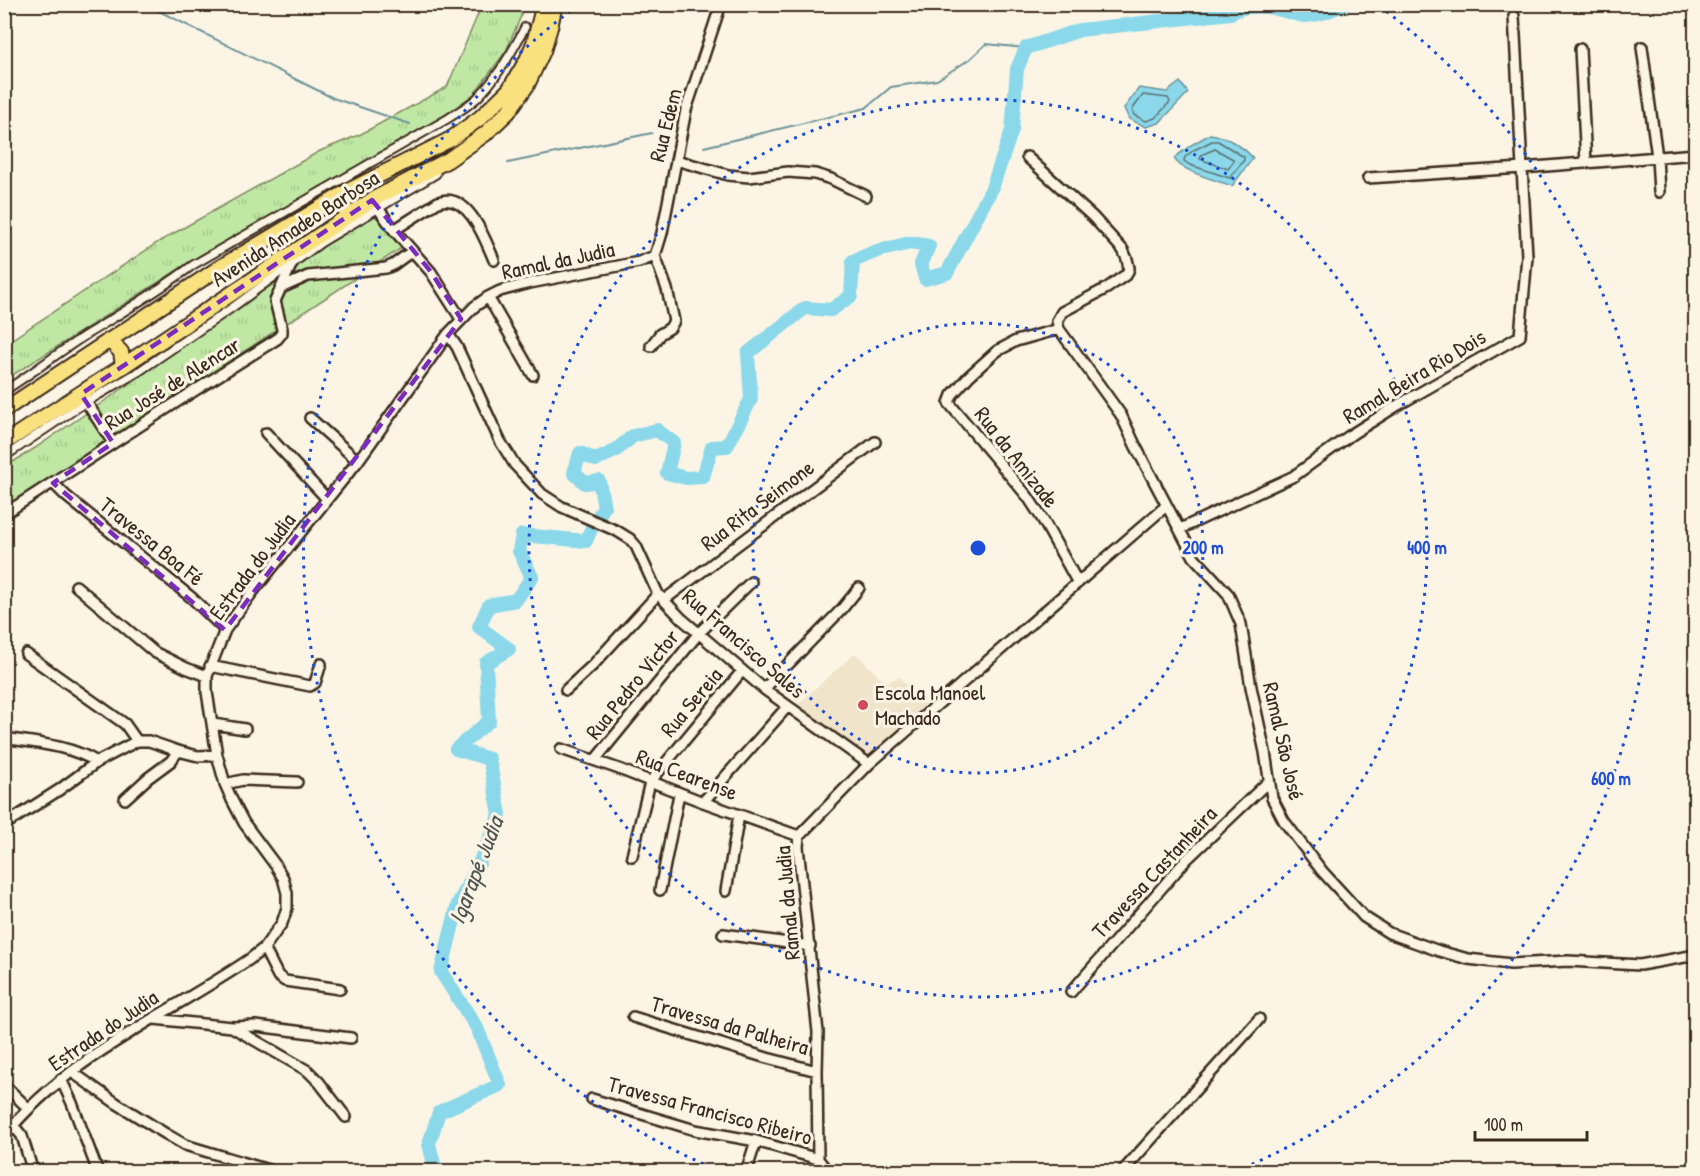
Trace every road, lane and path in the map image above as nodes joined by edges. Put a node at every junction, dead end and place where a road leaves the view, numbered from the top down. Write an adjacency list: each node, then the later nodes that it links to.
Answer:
1 (555, 4): 4 (main road, Avenida Amadeo Barbosa)
2 (562, 4): 4 (main road)
3 (721, 4): 12 (street, Rua Edem)
4 (546, 14): 18 (main road, Avenida Amadeo Barbosa); 30 (main road, Avenida Amadeo Barbosa)
5 (1514, 16): 14 (street)
6 (525, 27): 34 (street)
7 (1642, 47): 11 (street)
8 (1580, 48): 13 (street)
9 (1695, 153): 11 (street)
10 (1027, 157): 28 (street)
11 (1657, 157): 13 (street); 16 (street)
12 (676, 160): 17 (street); 22 (street, Rua Edem)
13 (1586, 163): 14 (street)
14 (1522, 168): 15 (street); 48 (street, Ramal Beira Rio Dois)
15 (1368, 178)
16 (1659, 192)
17 (866, 196)
18 (375, 204): 19 (street); 20 (main road, Avenida Amadeo Barbosa); 24 (street)
19 (394, 230): 21 (street); 23 (street)
20 (299, 249): 24 (street, Rua José de Alencar); 32 (main road, Avenida Amadeo Barbosa)
21 (412, 250): 25 (street); 27 (street)
22 (655, 256): 26 (street, Ramal da Judia); 31 (street)
23 (494, 260)
24 (292, 264): 25 (street, Rua José de Alencar); 35 (street)
25 (281, 288): 41 (street, Rua José de Alencar)
26 (488, 297): 27 (street, Ramal da Judia); 33 (street)
27 (461, 319): 29 (street, Ramal da Judia)
28 (1059, 329): 46 (street, Ramal São José); 50 (street, Rua da Amizade)
29 (448, 333): 43 (street, Estrada do Judia); 53 (street, Rua Francisco Sales)
30 (109, 340): 32 (main road); 36 (main road, Avenida Amadeo Barbosa)
31 (651, 346)
32 (123, 366): 35 (main road, Avenida Amadeo Barbosa)
33 (533, 375)
34 (4, 391)
35 (83, 398): 40 (main road, Avenida Amadeo Barbosa); 41 (street); 42 (street)
36 (4, 410)
37 (310, 418): 43 (street)
38 (266, 433): 45 (street)
39 (875, 442): 53 (street, Rua Rita Seimone)
40 (4, 443)
41 (113, 443): 44 (street, Rua José de Alencar)
42 (4, 457)
43 (358, 461): 45 (street, Estrada do Judia)
44 (53, 483): 47 (street, Rua José de Alencar); 54 (street, Travessa Boa Fé)
45 (327, 500): 54 (street, Estrada do Judia)
46 (1166, 506): 48 (street, Ramal São José); 50 (street, Ramal da Judia)
47 (4, 514)
48 (1180, 529): 74 (street, Ramal São José)
49 (751, 582): 55 (street, Rua Pedro Victor)
50 (1078, 583): 73 (street, Ramal da Judia)
51 (76, 586): 60 (street)
52 (859, 588): 61 (street)
53 (661, 597): 55 (street, Rua Francisco Sales); 62 (street)
54 (225, 630): 58 (street, Estrada do Judia)
55 (699, 633): 59 (street, Rua Francisco Sales); 71 (street, Rua Pedro Victor)
56 (26, 654): 67 (street)
57 (321, 664): 58 (street)
58 (210, 666): 60 (street, Estrada do Judia)
59 (742, 671): 61 (street, Rua Francisco Sales); 76 (street, Rua Sereia)
60 (207, 676): 64 (street, Estrada do Judia)
61 (764, 689): 63 (street, Rua Francisco Sales)
62 (567, 690)
63 (787, 707): 73 (street, Rua Francisco Sales); 80 (street)
64 (213, 724): 65 (street); 70 (street, Estrada do Judia)
65 (245, 729)
66 (4, 738): 72 (street)
67 (137, 741): 69 (street); 72 (street)
68 (561, 749): 71 (street, Rua Cearense)
69 (178, 751): 70 (street); 79 (street)
70 (217, 755): 77 (street, Estrada do Judia)
71 (595, 760): 76 (street, Rua Cearense)
72 (97, 762): 82 (street)
73 (869, 764): 83 (street, Ramal da Judia)
74 (1269, 781): 90 (street, Ramal São José); 92 (street, Travessa Castanheira)
75 (297, 782): 77 (street)
76 (650, 782): 78 (street, Rua Cearense); 84 (street, Rua Sereia)
77 (225, 784): 89 (street, Estrada do Judia)
78 (679, 794): 80 (street, Rua Cearense); 85 (street)
79 (125, 799)
80 (703, 802): 81 (street, Rua Cearense)
81 (739, 815): 83 (street, Rua Cearense); 86 (street)
82 (4, 825)
83 (799, 836): 88 (street, Ramal da Judia)
84 (632, 856)
85 (660, 890)
86 (726, 891)
87 (723, 934): 88 (street)
88 (810, 945): 98 (street, Ramal da Judia)
89 (264, 948): 91 (street); 94 (street, Estrada do Judia)
90 (1695, 955)
91 (340, 989)
92 (1071, 992)
93 (633, 1017): 98 (street, Travessa da Palheira)
94 (154, 1019): 96 (street); 99 (street, Estrada do Judia)
95 (1259, 1019): 115 (street)
96 (232, 1027): 97 (street); 104 (street)
97 (351, 1038)
98 (817, 1071): 108 (street, Ramal da Judia)
99 (72, 1072): 100 (street, Estrada do Judia); 111 (street)
100 (61, 1079): 103 (street, Estrada do Judia); 110 (street)
101 (4, 1084): 103 (street)
102 (592, 1100): 107 (street, Travessa Francisco Ribeiro)
103 (28, 1108): 105 (street, Estrada do Judia)
104 (346, 1117)
105 (13, 1125): 106 (street, Estrada do Judia); 109 (street)
106 (4, 1136)
107 (756, 1141): 108 (street, Travessa Francisco Ribeiro); 112 (street)
108 (818, 1159): 113 (street, Ramal da Judia); 114 (street)
109 (33, 1172)
110 (98, 1172)
111 (275, 1172)
112 (746, 1172)
113 (816, 1172)
114 (828, 1172)
115 (1122, 1172)

